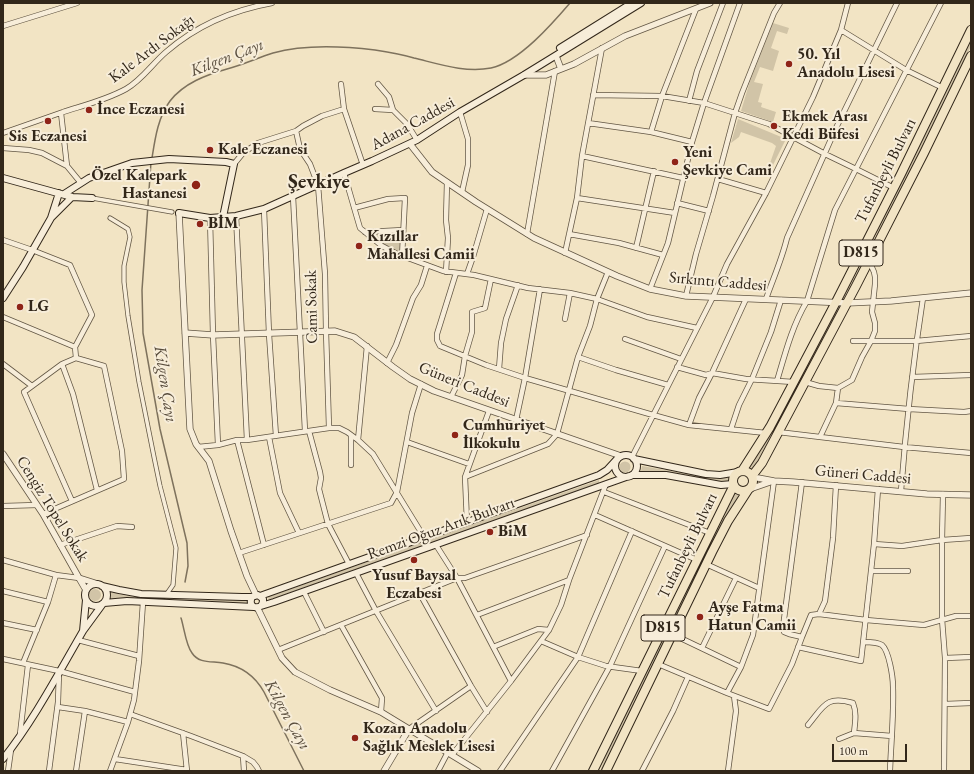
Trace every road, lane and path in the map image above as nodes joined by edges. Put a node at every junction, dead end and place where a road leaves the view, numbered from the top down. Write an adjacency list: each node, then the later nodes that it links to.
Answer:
1 (77, 3): 13 (street)
2 (272, 3): 35 (street, Kale Ardı Sokağı)
3 (632, 3): 26 (main road)
4 (641, 3): 18 (main road, Adana Caddesi)
5 (710, 3): 12 (street)
6 (724, 3): 29 (street)
7 (740, 3): 30 (street)
8 (780, 3): 36 (street)
9 (848, 3): 14 (street)
10 (897, 3): 17 (street)
11 (941, 3): 21 (street)
12 (696, 9): 16 (street); 28 (street)
13 (3, 26)
14 (841, 30): 17 (street); 41 (street)
15 (971, 30): 25 (highway, Tufanbeyli Bulvarı / D815)
16 (602, 48): 20 (street); 27 (street)
17 (874, 50): 21 (street); 46 (street)
18 (556, 56): 20 (street); 22 (main road, Adana Caddesi)
19 (971, 56): 92 (highway, Tufanbeyli Bulvarı / D815)
20 (558, 70): 22 (street); 84 (street)
21 (906, 70): 25 (street); 51 (street)
22 (524, 75): 26 (main road, Adana Caddesi)
23 (341, 84): 31 (street)
24 (378, 84): 33 (street)
25 (943, 88): 60 (highway, Tufanbeyli Bulvarı / D815)
26 (500, 89): 34 (main road, Adana Caddesi)
27 (593, 95): 28 (street); 37 (street)
28 (662, 96): 29 (street); 39 (street)
29 (689, 101): 30 (street)
30 (704, 103): 36 (street); 43 (street)
31 (344, 109): 38 (street); 49 (street)
32 (375, 109): 33 (street)
33 (393, 110): 42 (street)
34 (460, 112): 42 (main road, Adana Caddesi); 61 (street)
35 (61, 113): 40 (street, Kale Ardı Sokağı); 50 (street)
36 (735, 113): 41 (street); 56 (street)
37 (588, 123): 39 (street); 47 (street)
38 (296, 131): 48 (street); 59 (street, Cami Sokak)
39 (651, 132): 43 (street)
40 (3, 133)
41 (793, 137): 46 (street); 62 (street)
42 (417, 140): 44 (main road, Adana Caddesi)
43 (692, 142): 55 (street)
44 (410, 144): 49 (main road, Adana Caddesi); 57 (street, Sırkıntı Caddesi)
45 (3, 148): 50 (street)
46 (825, 154): 51 (street); 110 (street)
47 (582, 156): 53 (street); 67 (street)
48 (234, 164): 58 (main road); 78 (main road)
49 (363, 165): 52 (main road, Adana Caddesi)
50 (66, 166): 58 (street)
51 (856, 169): 60 (street); 112 (street)
52 (344, 172): 59 (main road, Adana Caddesi); 69 (street)
53 (654, 172): 55 (street); 70 (street)
54 (3, 178): 63 (main road)
55 (683, 178): 68 (street)
56 (718, 179): 62 (street); 73 (street)
57 (447, 182): 61 (street, Sırkıntı Caddesi); 94 (street)
58 (81, 183): 63 (main road)
59 (318, 185): 64 (main road, Adana Caddesi); 119 (street, Cami Sokak)
60 (894, 188): 113 (highway, Tufanbeyli Bulvarı / D815)
61 (462, 192): 72 (street, Sırkıntı Caddesi)
62 (766, 193): 105 (street)
63 (62, 194): 65 (main road); 79 (main road)
64 (292, 196): 71 (main road, Adana Caddesi); 121 (street)
65 (72, 197): 66 (main road); 79 (main road)
66 (92, 198): 74 (street)
67 (577, 198): 70 (street); 85 (street)
68 (677, 203): 73 (street); 76 (street)
69 (354, 208): 82 (street); 83 (street)
70 (645, 208): 76 (street); 87 (street)
71 (264, 209): 77 (main road, Adana Caddesi); 123 (street)
72 (487, 209): 84 (street, Sırkıntı Caddesi); 97 (street)
73 (708, 211): 104 (street)
74 (172, 212)
75 (179, 213): 81 (main road, Adana Caddesi); 120 (street)
76 (675, 213): 90 (street)
77 (236, 216): 78 (main road, Adana Caddesi); 122 (street)
78 (223, 217): 81 (main road, Adana Caddesi)
79 (51, 218): 88 (main road)
80 (110, 218): 241 (street)
81 (210, 218): 124 (street)
82 (403, 230): 83 (street); 91 (street)
83 (365, 232): 91 (street)
84 (527, 234): 89 (street, Sırkıntı Caddesi)
85 (569, 234): 87 (street); 89 (street)
86 (3, 240): 88 (street)
87 (636, 248): 90 (street)
88 (32, 250): 106 (main road); 131 (street)
89 (565, 253): 95 (street, Sırkıntı Caddesi)
90 (663, 254): 101 (street)
91 (402, 257): 93 (street)
92 (869, 261): 114 (street); 115 (highway, Tufanbeyli Bulvarı / D815)
93 (427, 266): 94 (street); 136 (street)
94 (446, 272): 96 (street)
95 (608, 272): 101 (street, Sırkıntı Caddesi); 108 (street)
96 (456, 274): 97 (street); 132 (street)
97 (467, 274): 98 (street)
98 (491, 279): 99 (street); 132 (street)
99 (518, 285): 100 (street); 140 (street)
100 (540, 289): 102 (street); 143 (street)
101 (650, 289): 104 (street, Sırkıntı Caddesi)
102 (570, 293): 108 (street); 117 (street)
103 (971, 293): 107 (street, Sırkıntı Caddesi)
104 (686, 296): 105 (street, Sırkıntı Caddesi)
105 (713, 297): 109 (street, Sırkıntı Caddesi); 118 (street)
106 (3, 298)
107 (923, 298): 114 (street, Sırkıntı Caddesi); 127 (street)
108 (597, 299): 118 (street); 133 (street)
109 (746, 299): 110 (street, Sırkıntı Caddesi); 141 (street)
110 (766, 299): 111 (street, Sırkıntı Caddesi)
111 (781, 300): 112 (street, Sırkıntı Caddesi); 145 (street)
112 (807, 301): 113 (street, Sırkıntı Caddesi); 146 (street)
113 (836, 302): 115 (street, Sırkıntı Caddesi); 147 (highway, Tufanbeyli Bulvarı / D815)
114 (873, 302): 115 (street, Sırkıntı Caddesi); 129 (street)
115 (847, 303): 148 (highway, Tufanbeyli Bulvarı / D815)
116 (3, 317): 131 (street)
117 (565, 319)
118 (697, 328): 135 (street)
119 (326, 331): 121 (street, Güneri Caddesi); 130 (street, Güneri Caddesi); 162 (street, Cami Sokak)
120 (185, 333): 124 (street, Güneri Caddesi); 177 (street)
121 (299, 333): 123 (street, Güneri Caddesi); 164 (street)
122 (242, 334): 123 (street, Güneri Caddesi); 124 (street, Güneri Caddesi); 173 (street)
123 (269, 334): 169 (street)
124 (213, 335): 176 (street)
125 (971, 336): 127 (street)
126 (625, 339): 135 (street)
127 (916, 340): 129 (street); 144 (street)
128 (853, 341): 129 (street)
129 (872, 341): 152 (street)
130 (367, 346): 136 (street, Güneri Caddesi); 174 (street)
131 (75, 347): 134 (street)
132 (465, 356): 140 (street); 154 (street)
133 (578, 357): 150 (street); 153 (street)
134 (76, 358): 138 (street); 195 (street)
135 (681, 359): 139 (street)
136 (387, 363): 149 (street, Güneri Caddesi)
137 (3, 364): 151 (street)
138 (62, 364): 151 (street); 195 (street)
139 (677, 367): 141 (street); 150 (street)
140 (499, 369): 143 (street)
141 (712, 373): 145 (street); 161 (street)
142 (971, 375): 144 (street)
143 (525, 378): 153 (street); 160 (street)
144 (912, 378): 156 (street)
145 (752, 379): 146 (street); 163 (street)
146 (777, 381): 147 (street)
147 (794, 382): 166 (highway, Tufanbeyli Bulvarı / D815)
148 (805, 382): 152 (street); 165 (highway, Tufanbeyli Bulvarı / D815)
149 (421, 384): 154 (street, Güneri Caddesi); 175 (street)
150 (668, 385): 159 (street)
151 (32, 386): 202 (street)
152 (838, 388): 155 (street)
153 (569, 391): 159 (street); 167 (street)
154 (451, 397): 157 (street, Güneri Caddesi)
155 (836, 403): 156 (street); 171 (street)
156 (909, 409): 158 (street); 178 (street)
157 (489, 410): 160 (street, Güneri Caddesi); 183 (street)
158 (971, 411)
159 (652, 415): 161 (street); 182 (street)
160 (516, 420): 167 (street, Güneri Caddesi)
161 (690, 425): 163 (street)
162 (329, 428): 164 (street); 168 (street)
163 (730, 429): 166 (street)
164 (307, 431): 169 (street); 208 (street)
165 (778, 432): 171 (street); 188 (highway, Tufanbeyli Bulvarı / D815)
166 (766, 433): 185 (highway, Tufanbeyli Bulvarı / D815)
167 (558, 434): 181 (street, Güneri Caddesi); 187 (street)
168 (352, 435): 174 (street); 184 (street)
169 (276, 436): 170 (street)
170 (269, 437): 173 (street); 211 (street)
171 (820, 437): 178 (street)
172 (237, 440): 173 (street); 176 (street); 217 (street)
173 (247, 440)
174 (358, 440): 198 (street)
175 (407, 442): 183 (street); 198 (street)
176 (218, 445): 177 (street)
177 (198, 447): 222 (street)
178 (904, 447): 179 (street); 197 (street)
179 (971, 453)
180 (3, 454): 203 (street, Cengiz Topel Sokak)
181 (620, 457): 182 (main road, Güneri Caddesi); 186 (main road); 207 (main road, Remzi Oğuz Arık Bulvarı)
182 (633, 458): 185 (main road, Güneri Caddesi); 186 (main road)
183 (469, 464): 187 (street)
184 (351, 465)
185 (740, 471): 188 (highway); 192 (highway, Tufanbeyli Bulvarı)
186 (631, 476): 191 (main road, Remzi Oğuz Arık Bulvarı); 192 (main road)
187 (465, 477): 207 (street)
188 (753, 477): 189 (street, Güneri Caddesi); 196 (highway, Tufanbeyli Bulvarı)
189 (774, 481): 190 (street, Güneri Caddesi); 196 (street); 236 (street)
190 (802, 482): 193 (street, Güneri Caddesi); 261 (street)
191 (606, 484): 199 (street); 220 (main road, Remzi Oğuz Arık Bulvarı)
192 (734, 484): 196 (highway, Tufanbeyli Bulvarı); 212 (highway, Tufanbeyli Bulvarı / D815)
193 (836, 485): 194 (street, Güneri Caddesi); 249 (street)
194 (878, 489): 197 (street, Güneri Caddesi); 218 (street)
195 (97, 490): 202 (street)
196 (749, 490): 226 (highway, Tufanbeyli Bulvarı / D815)
197 (901, 491): 200 (street, Güneri Caddesi)
198 (397, 492): 208 (street); 214 (street)
199 (604, 492): 206 (street); 212 (street)
200 (943, 494): 201 (street, Güneri Caddesi); 216 (street)
201 (971, 495)
202 (72, 502): 205 (street)
203 (37, 505): 204 (street); 205 (street, Cengiz Topel Sokak)
204 (3, 506)
205 (43, 514): 219 (street, Cengiz Topel Sokak)
206 (594, 514): 210 (street); 213 (street)
207 (467, 522): 214 (main road, Remzi Oğuz Arık Bulvarı)
208 (328, 524): 211 (street); 225 (street)
209 (132, 527): 219 (street)
210 (632, 531): 221 (street); 270 (street)
211 (299, 533): 217 (street)
212 (710, 533): 224 (highway, Tufanbeyli Bulvarı / D815)
213 (586, 535): 232 (street); 234 (street)
214 (424, 537): 225 (main road, Remzi Oğuz Arık Bulvarı)
215 (971, 538): 216 (street)
216 (942, 540): 218 (street); 253 (street)
217 (264, 544): 222 (street)
218 (874, 544): 227 (street)
219 (60, 545): 231 (street, Cengiz Topel Sokak)
220 (436, 545): 229 (main road, Remzi Oğuz Arık Bulvarı); 232 (street)
221 (665, 546): 224 (street); 277 (street)
222 (239, 553): 242 (street)
223 (3, 560): 230 (street)
224 (696, 560): 279 (highway, Tufanbeyli Bulvarı / D815)
225 (349, 564): 242 (main road, Remzi Oğuz Arık Bulvarı)
226 (706, 564): 233 (street); 260 (highway, Tufanbeyli Bulvarı / D815)
227 (871, 570): 228 (street); 252 (street)
228 (908, 571)
229 (356, 573): 239 (main road, Remzi Oğuz Arık Bulvarı); 248 (street)
230 (56, 576): 231 (street); 244 (street)
231 (79, 578): 235 (street, Cengiz Topel Sokak); 237 (street, Cengiz Topel Sokak)
232 (457, 578): 240 (street); 250 (street)
233 (736, 578): 236 (street); 267 (street)
234 (569, 580): 250 (street); 257 (street)
235 (100, 585): 237 (main road); 241 (main road, Remzi Oğuz Arık Bulvarı); 246 (main road)
236 (759, 588): 278 (street)
237 (86, 590): 243 (main road)
238 (3, 591): 244 (street)
239 (304, 592): 247 (main road, Remzi Oğuz Arık Bulvarı); 259 (street)
240 (420, 594): 248 (street); 283 (street)
241 (165, 595): 242 (main road, Remzi Oğuz Arık Bulvarı)
242 (256, 596): 247 (main road); 247 (main road)
243 (86, 600): 246 (main road, Remzi Oğuz Arık Bulvarı); 258 (main road)
244 (48, 602): 256 (street)
245 (143, 602): 246 (main road, Remzi Oğuz Arık Bulvarı); 247 (main road, Remzi Oğuz Arık Bulvarı); 269 (street)
246 (103, 604): 258 (main road)
247 (257, 607): 268 (street)
248 (376, 611): 255 (street); 291 (street)
249 (819, 614): 252 (street); 261 (street)
250 (477, 616): 265 (street)
251 (971, 616): 253 (street)
252 (866, 620): 253 (street); 264 (street)
253 (942, 620): 272 (street)
254 (3, 623): 256 (street)
255 (341, 625): 259 (street); 292 (street)
256 (37, 630): 274 (street)
257 (549, 630): 263 (street); 265 (street)
258 (83, 631): 262 (main road)
259 (324, 632): 268 (street)
260 (672, 634): 267 (street); 275 (highway, Tufanbeyli Bulvarı / D815)
261 (802, 637): 266 (street)
262 (78, 640): 269 (street); 280 (main road)
263 (540, 641): 270 (street); 282 (street)
264 (864, 642): 266 (street); 301 (street)
265 (493, 647): 282 (street)
266 (798, 647): 286 (street)
267 (702, 648): 278 (street)
268 (278, 650): 292 (street)
269 (139, 656): 284 (street)
270 (578, 657): 277 (street); 318 (street)
271 (971, 657): 272 (street)
272 (945, 658): 288 (street)
273 (3, 659): 274 (street)
274 (23, 663): 276 (street)
275 (658, 664): 281 (street); 321 (highway, Tufanbeyli Bulvarı / D815)
276 (28, 665): 280 (street); 300 (street)
277 (610, 666): 279 (street); 319 (street)
278 (741, 667): 285 (street)
279 (642, 671): 320 (highway, Tufanbeyli Bulvarı / D815)
280 (60, 672): 284 (street); 289 (street); 300 (main road)
281 (688, 677): 285 (street); 322 (street)
282 (511, 681): 293 (street)
283 (471, 686): 291 (street); 293 (street)
284 (135, 692): 294 (street)
285 (727, 694): 286 (street)
286 (734, 696): 323 (street)
287 (971, 703): 288 (street)
288 (945, 704): 325 (street)
289 (58, 707): 290 (street); 310 (street)
290 (85, 711): 295 (street); 311 (street)
291 (436, 711): 297 (street)
292 (381, 712): 297 (street)
293 (486, 712): 304 (street)
294 (130, 714): 295 (street); 298 (street)
295 (128, 722): 307 (street)
296 (808, 725): 299 (street)
297 (409, 729): 304 (street); 315 (street)
298 (183, 733): 305 (street); 308 (street)
299 (854, 733): 301 (street); 302 (street)
300 (20, 736): 303 (main road)
301 (892, 736): 324 (street)
302 (839, 739)
303 (11, 750): 306 (main road); 309 (street)
304 (450, 754): 316 (street); 317 (street)
305 (244, 756): 313 (street); 314 (street)
306 (3, 759)
307 (115, 759): 308 (street); 312 (street)
308 (187, 770)
309 (8, 771)
310 (49, 771)
311 (76, 771)
312 (110, 771)
313 (244, 771)
314 (259, 771)
315 (384, 771)
316 (438, 771)
317 (478, 771)
318 (500, 771)
319 (552, 771)
320 (593, 771)
321 (606, 771)
322 (642, 771)
323 (728, 771)
324 (890, 771)
325 (944, 771)

